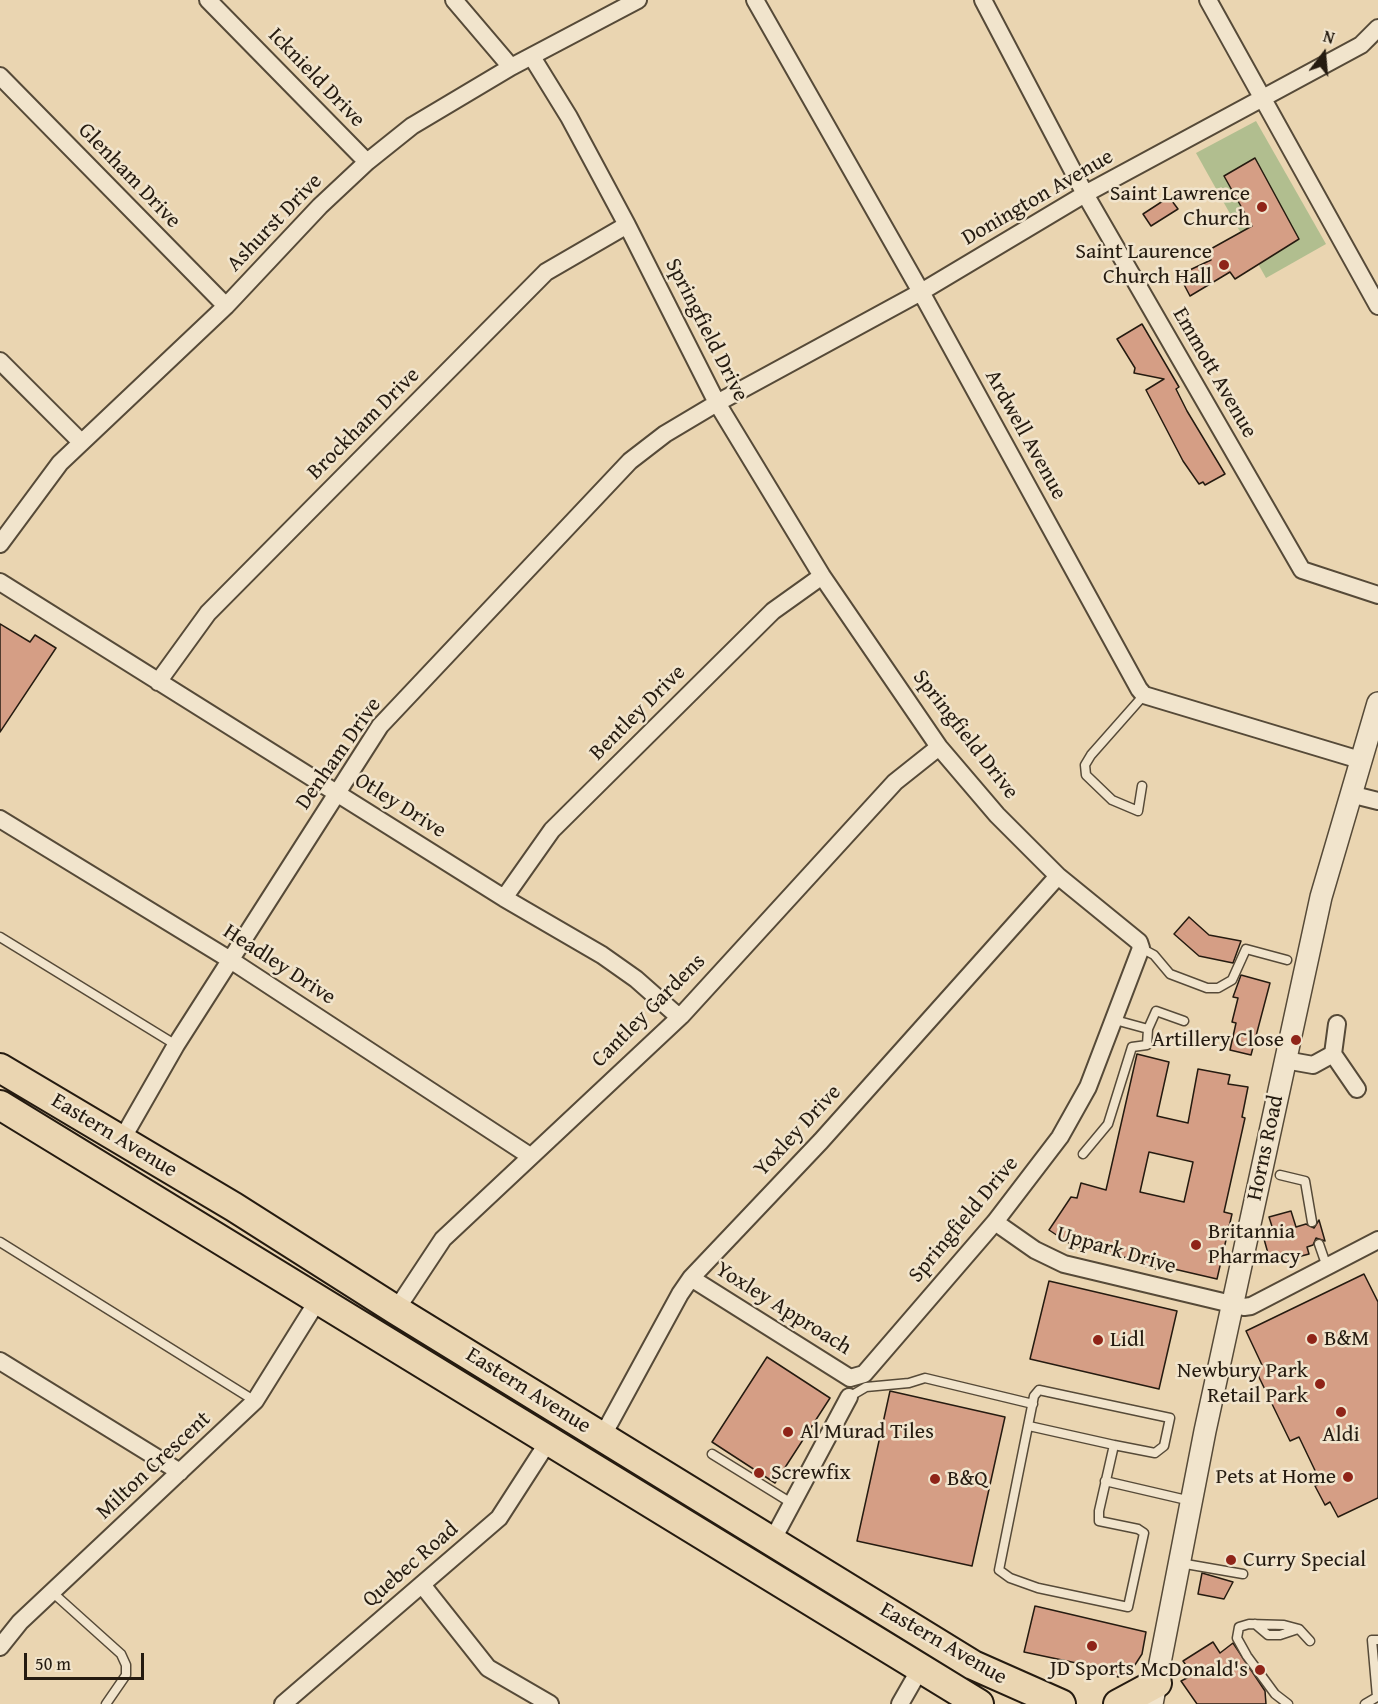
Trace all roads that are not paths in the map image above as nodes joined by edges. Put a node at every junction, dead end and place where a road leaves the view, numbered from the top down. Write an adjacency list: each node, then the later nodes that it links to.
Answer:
1 (208, 0): 12 (street, Icknield Drive)
2 (454, 0): 9 (street)
3 (638, 0): 8 (street, Ashurst Drive)
4 (755, 0): 15 (street, Ardwell Avenue)
5 (984, 0): 13 (street, Emmott Avenue)
6 (1208, 0): 11 (street)
7 (1378, 28): 11 (street, Donington Avenue)
8 (532, 57): 9 (street, Ashurst Drive); 14 (street, Springfield Drive)
9 (511, 67): 12 (street, Ashurst Drive)
10 (0, 76): 16 (street, Glenham Drive)
11 (1264, 100): 13 (street, Donington Avenue); 17 (street)
12 (367, 162): 16 (street, Ashurst Drive)
13 (1086, 194): 15 (street, Donington Avenue); 24 (street, Emmott Avenue)
14 (627, 225): 19 (street, Springfield Drive); 25 (street, Brockham Drive)
15 (921, 292): 19 (street, Donington Avenue); 26 (street, Ardwell Avenue)
16 (226, 306): 20 (street, Ashurst Drive)
17 (1378, 306)
18 (0, 361): 20 (street)
19 (717, 403): 22 (street, Springfield Drive); 31 (street, Denham Drive)
20 (81, 442): 21 (street, Ashurst Drive)
21 (0, 544)
22 (822, 576): 28 (street, Springfield Drive); 36 (street, Bentley Drive)
23 (0, 582): 25 (street, Otley Drive)
24 (1378, 595)
25 (159, 682): 31 (street, Otley Drive)
26 (1144, 695): 29 (street); 30 (lane)
27 (1378, 703): 29 (street, Horns Road)
28 (939, 747): 35 (street, Springfield Drive); 41 (street, Cantley Gardens)
29 (1360, 760): 32 (street, Horns Road)
30 (1143, 786)
31 (336, 792): 36 (street, Otley Drive); 40 (street, Denham Drive)
32 (1350, 794): 33 (street); 48 (street, Horns Road)
33 (1378, 801)
34 (0, 819): 40 (street, Headley Drive)
35 (1058, 876): 38 (street, Springfield Drive); 62 (street, Yoxley Drive)
36 (504, 898): 41 (street, Otley Drive)
37 (0, 937): 46 (lane)
38 (1141, 948): 39 (lane); 42 (street, Springfield Drive)
39 (1287, 960)
40 (232, 961): 46 (street, Denham Drive); 54 (street, Headley Drive)
41 (679, 1017): 54 (street, Cantley Gardens)
42 (1115, 1020): 45 (lane); 56 (street, Springfield Drive)
43 (1184, 1021): 45 (lane)
44 (1337, 1024): 47 (street)
45 (1148, 1029): 53 (lane)
46 (176, 1045): 52 (street, Denham Drive)
47 (1334, 1054): 48 (street); 50 (street)
48 (1285, 1060): 64 (street, Horns Road)
49 (0, 1068): 52 (highway, Eastern Avenue)
50 (1357, 1089)
51 (0, 1105): 63 (highway, Eastern Avenue)
52 (121, 1141): 65 (highway, Eastern Avenue)
53 (1083, 1154)
54 (530, 1156): 65 (street, Cantley Gardens)
55 (1280, 1176): 57 (lane)
56 (995, 1222): 64 (street, Uppark Drive); 67 (street, Springfield Drive)
57 (1312, 1222)
58 (1378, 1240): 61 (street)
59 (0, 1242): 69 (lane)
60 (1319, 1244): 61 (lane)
61 (1327, 1267): 64 (street)
62 (692, 1278): 67 (street, Yoxley Approach); 72 (street, Yoxley Drive)
63 (318, 1300): 69 (street, Milton Crescent); 73 (highway, Eastern Avenue)
64 (1234, 1305): 78 (street, Horns Road)
65 (396, 1310): 72 (highway, Eastern Avenue)
66 (2, 1365): 76 (street)
67 (850, 1378)
68 (849, 1397): 70 (lane); 79 (street)
69 (255, 1401): 76 (street, Milton Crescent)
70 (1033, 1404): 71 (lane); 74 (lane)
71 (1029, 1426): 74 (lane); 77 (lane)
72 (602, 1437): 80 (highway, Eastern Avenue)
73 (548, 1442): 83 (street, Quebec Road); 89 (highway, Eastern Avenue)
74 (1114, 1445): 77 (lane)
75 (712, 1454): 79 (lane)
76 (180, 1472): 84 (street, Milton Crescent)
77 (1105, 1481): 78 (lane)
78 (1191, 1502): 81 (street, Horns Road)
79 (793, 1504): 80 (street)
80 (772, 1541): 88 (highway, Eastern Avenue)
81 (1180, 1563): 82 (lane); 90 (street, Horns Road)
82 (1243, 1574)
83 (423, 1586): 92 (street, Quebec Road); 93 (street)
84 (52, 1592): 87 (street, Milton Crescent); 91 (lane)
85 (1378, 1640): 100 (lane)
86 (1310, 1641): 99 (lane)
87 (0, 1647)
88 (973, 1665): 96 (highway); 97 (highway, Eastern Avenue)
89 (920, 1669): 94 (street); 95 (highway, Eastern Avenue)
90 (1154, 1694): 98 (highway)
91 (106, 1704)
92 (283, 1704)
93 (549, 1704)
94 (900, 1704)
95 (979, 1704)
96 (1016, 1704)
97 (1061, 1704)
98 (1118, 1704)
99 (1288, 1704)
100 (1365, 1704)

